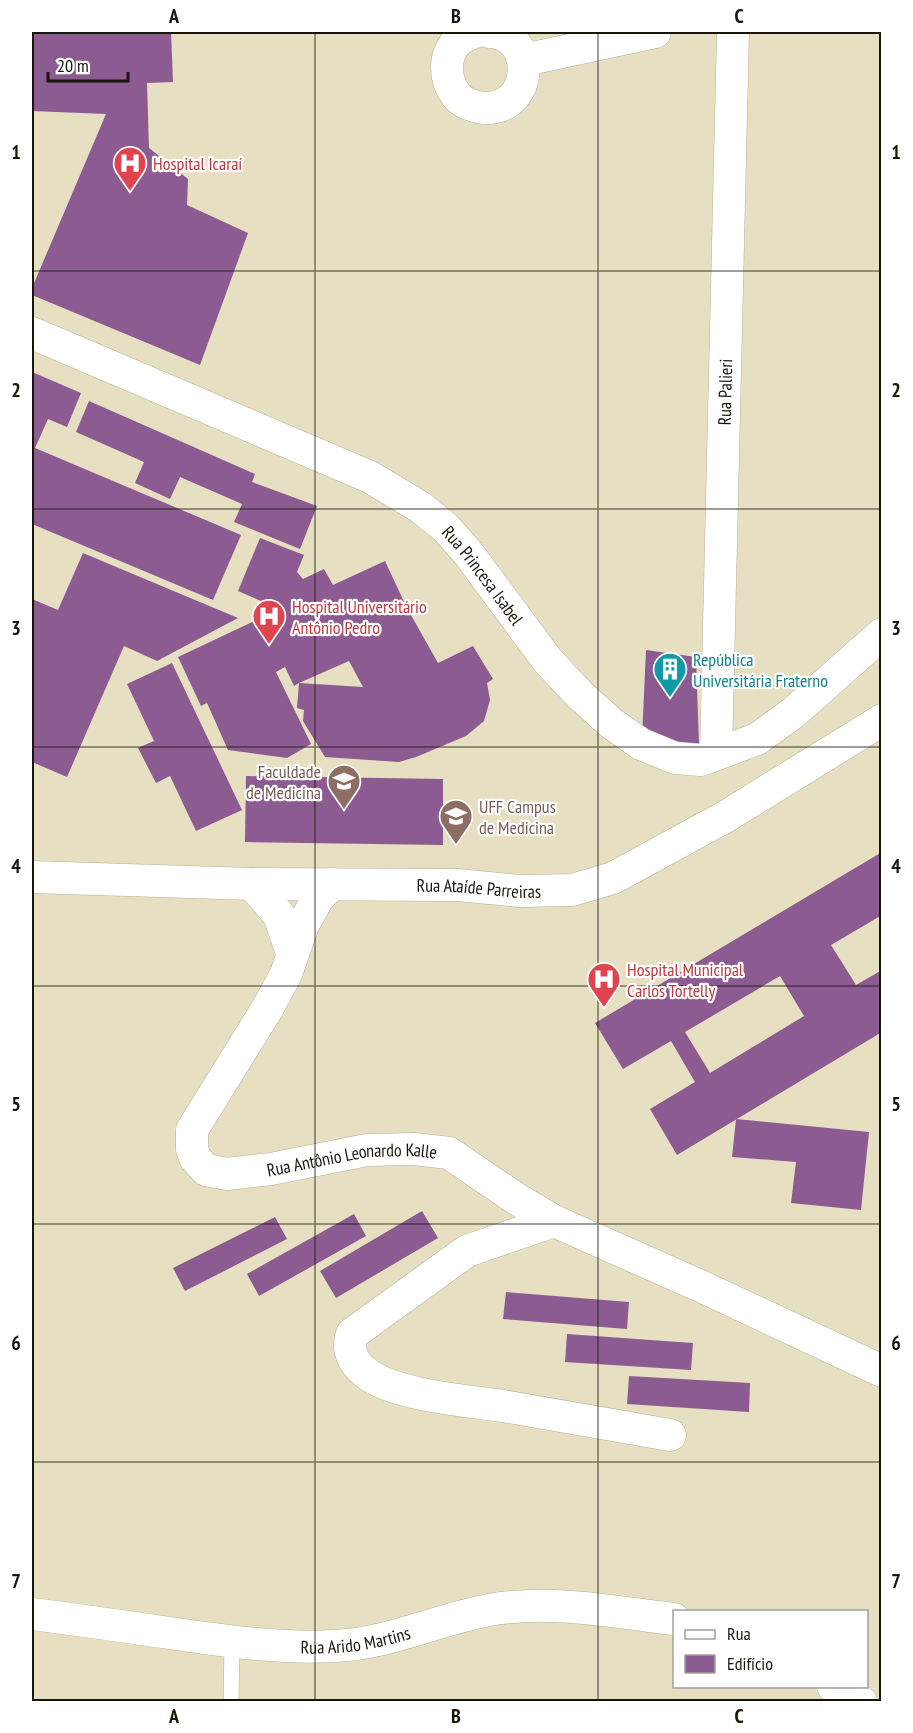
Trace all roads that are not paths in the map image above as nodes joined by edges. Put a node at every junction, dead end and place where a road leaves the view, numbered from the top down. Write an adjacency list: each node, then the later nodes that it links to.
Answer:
1 (475, 32): 5 (street)
2 (489, 32): 5 (street)
3 (655, 32): 5 (street)
4 (733, 32): 9 (street, Rua Palieri)
5 (524, 60)
6 (32, 333): 9 (street, Rua Princesa Isabel)
7 (882, 633): 9 (street, Rua Princesa Isabel)
8 (881, 720): 12 (street, Rua Ataíde Parreiras)
9 (716, 754)
10 (32, 877): 11 (street, Rua Ataíde Parreiras)
11 (252, 884): 12 (street, Rua Ataíde Parreiras); 13 (street)
12 (332, 885): 13 (street, Rua Antônio Leonardo Kalle)
13 (292, 953): 14 (street, Rua Antônio Leonardo Kalle)
14 (554, 1221): 15 (street, Rua Antônio Leonardo Kalle); 16 (street)
15 (882, 1371)
16 (670, 1435)
17 (32, 1614): 19 (street, Rua Arido Martins)
18 (673, 1619): 19 (street, Rua Arido Martins)
19 (232, 1642): 21 (lane)
20 (837, 1688): 22 (street)
21 (231, 1701)
22 (861, 1701)

